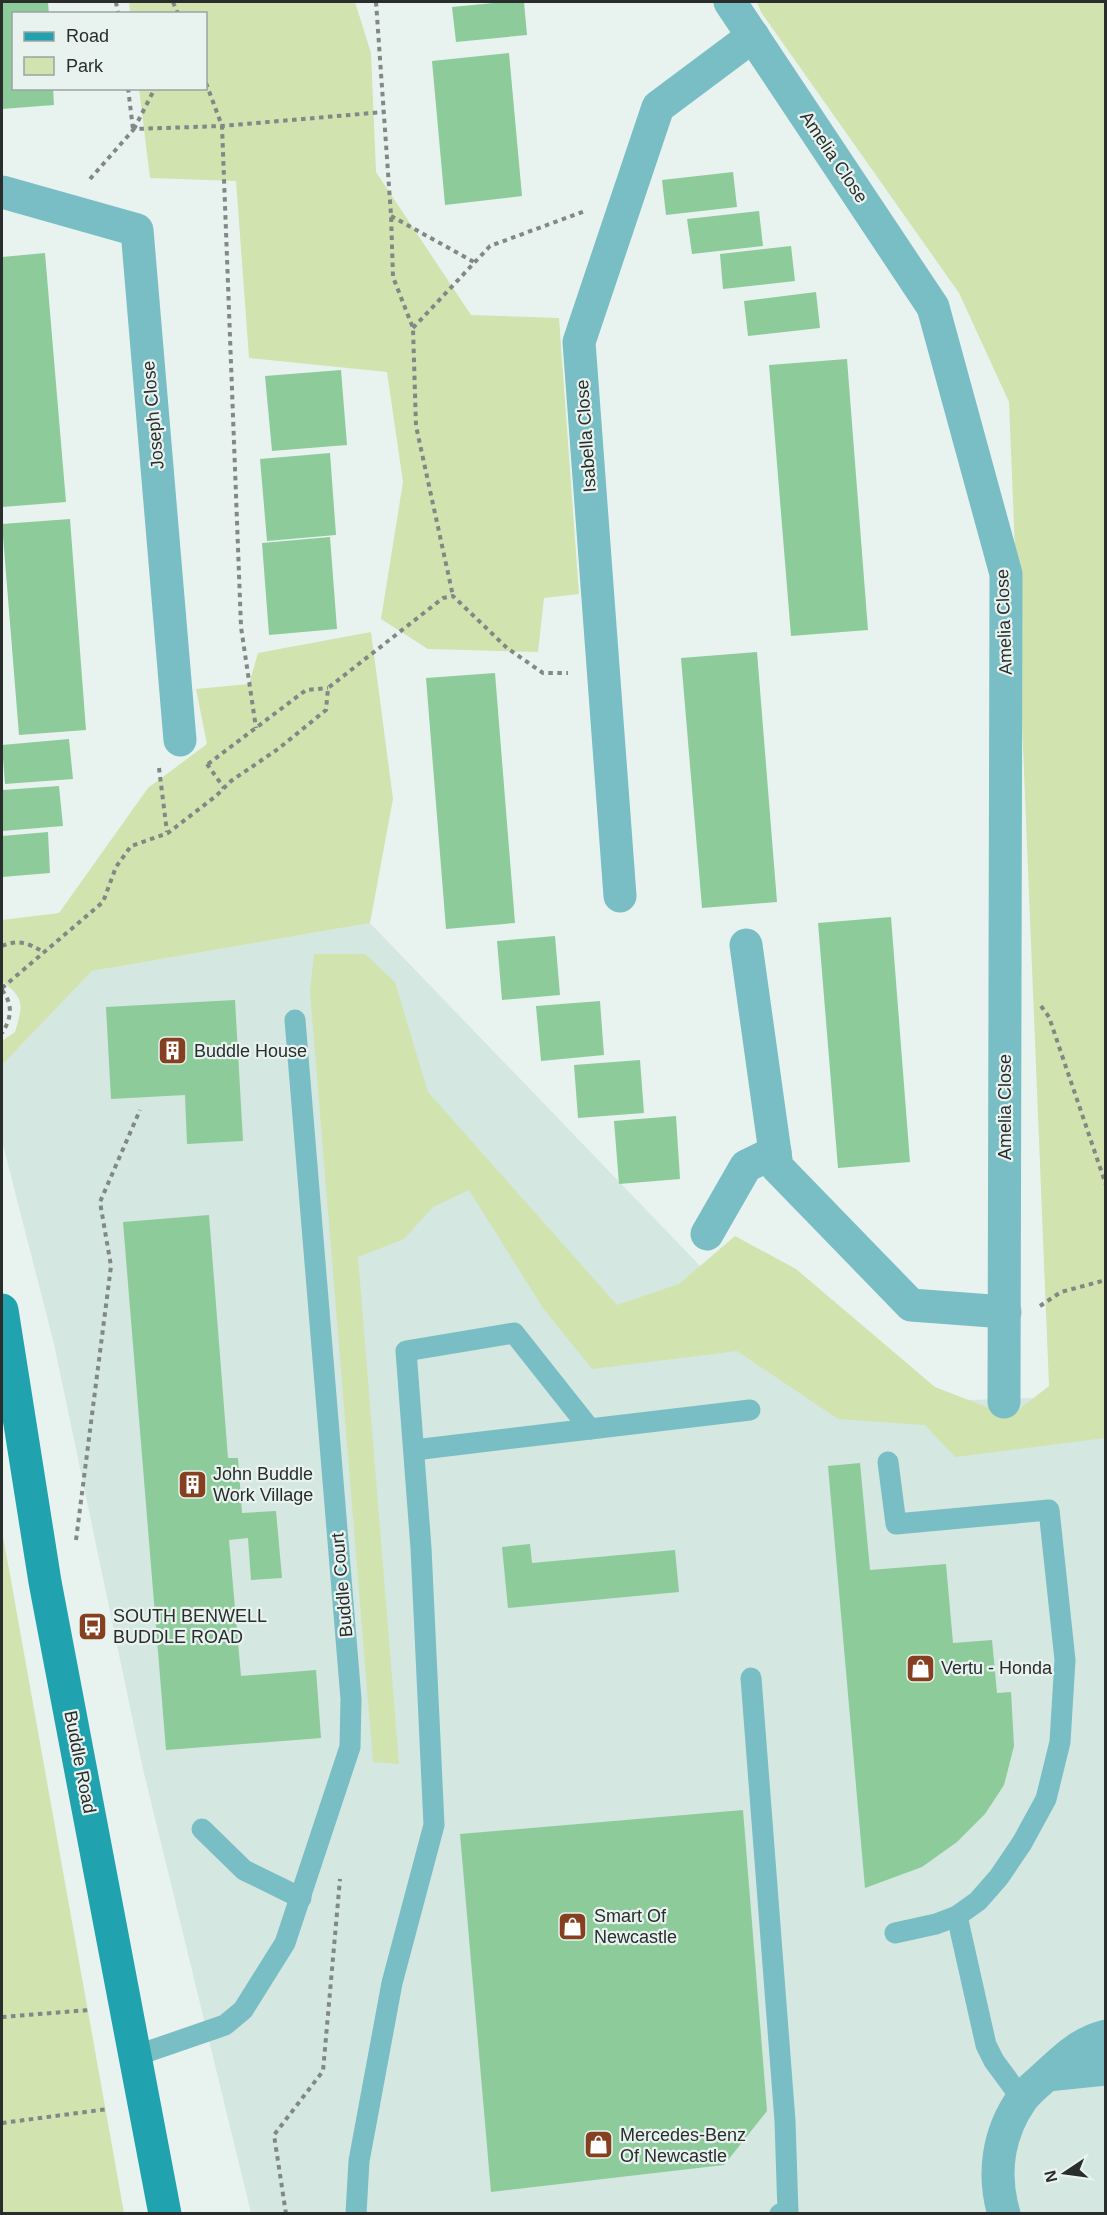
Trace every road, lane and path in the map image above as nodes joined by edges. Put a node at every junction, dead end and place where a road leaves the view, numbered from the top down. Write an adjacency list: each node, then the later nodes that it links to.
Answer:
1 (376, 2): 7 (path)
2 (730, 2): 3 (street, Amelia Close)
3 (753, 36): 11 (street, Isabella Close); 27 (street, Amelia Close)
4 (207, 86): 8 (path)
5 (128, 90): 9 (path)
6 (154, 90): 9 (path)
7 (384, 112): 8 (path); 13 (path)
8 (222, 126): 9 (path); 19 (path)
9 (134, 129): 12 (path)
10 (2, 192): 12 (street, Joseph Close)
11 (628, 196): 14 (path); 17 (street, Isabella Close)
12 (64, 209): 20 (street, Joseph Close)
13 (391, 215): 14 (path); 15 (path)
14 (474, 262): 15 (path)
15 (413, 328): 16 (path)
16 (453, 596): 17 (path); 18 (path)
17 (604, 672): 23 (street, Isabella Close)
18 (328, 688): 19 (path); 22 (path)
19 (256, 728): 21 (path)
20 (180, 740): 22 (path)
21 (207, 765)
22 (168, 833): 26 (path)
23 (620, 896)
24 (746, 945): 32 (street)
25 (2, 946): 26 (path)
26 (44, 952): 28 (path)
27 (1005, 958): 33 (path); 37 (street, Amelia Close)
28 (2, 988): 30 (path)
29 (295, 1020): 46 (lane, Buddle Court)
30 (2, 1033)
31 (140, 1110): 43 (path)
32 (775, 1152): 34 (street); 37 (street)
33 (1106, 1185)
34 (706, 1234)
35 (1106, 1280): 37 (path)
36 (2, 1310): 43 (street, Buddle Road)
37 (1005, 1323): 38 (street, Amelia Close)
38 (1005, 1402)
39 (750, 1410): 40 (lane)
40 (590, 1429): 41 (lane); 41 (lane)
41 (414, 1450): 62 (lane)
42 (888, 1462): 48 (lane)
43 (45, 1582): 50 (street, Buddle Road)
44 (751, 1678): 59 (lane)
45 (202, 1829): 47 (lane)
46 (312, 1864): 47 (lane, Buddle Court); 61 (path)
47 (301, 1898): 53 (lane, Buddle Court)
48 (957, 1916): 49 (lane); 56 (lane)
49 (895, 1934)
50 (126, 2007): 51 (path); 53 (street, Buddle Road)
51 (2, 2018)
52 (1103, 2035): 55 (street)
53 (135, 2056): 60 (street, Buddle Road)
54 (1106, 2069): 55 (street)
55 (1047, 2074): 56 (street)
56 (1022, 2099): 64 (street)
57 (100, 2110): 58 (path)
58 (2, 2123)
59 (788, 2213): 63 (lane)
60 (165, 2214)
61 (286, 2214)
62 (357, 2214)
63 (780, 2214)
64 (1004, 2214)

